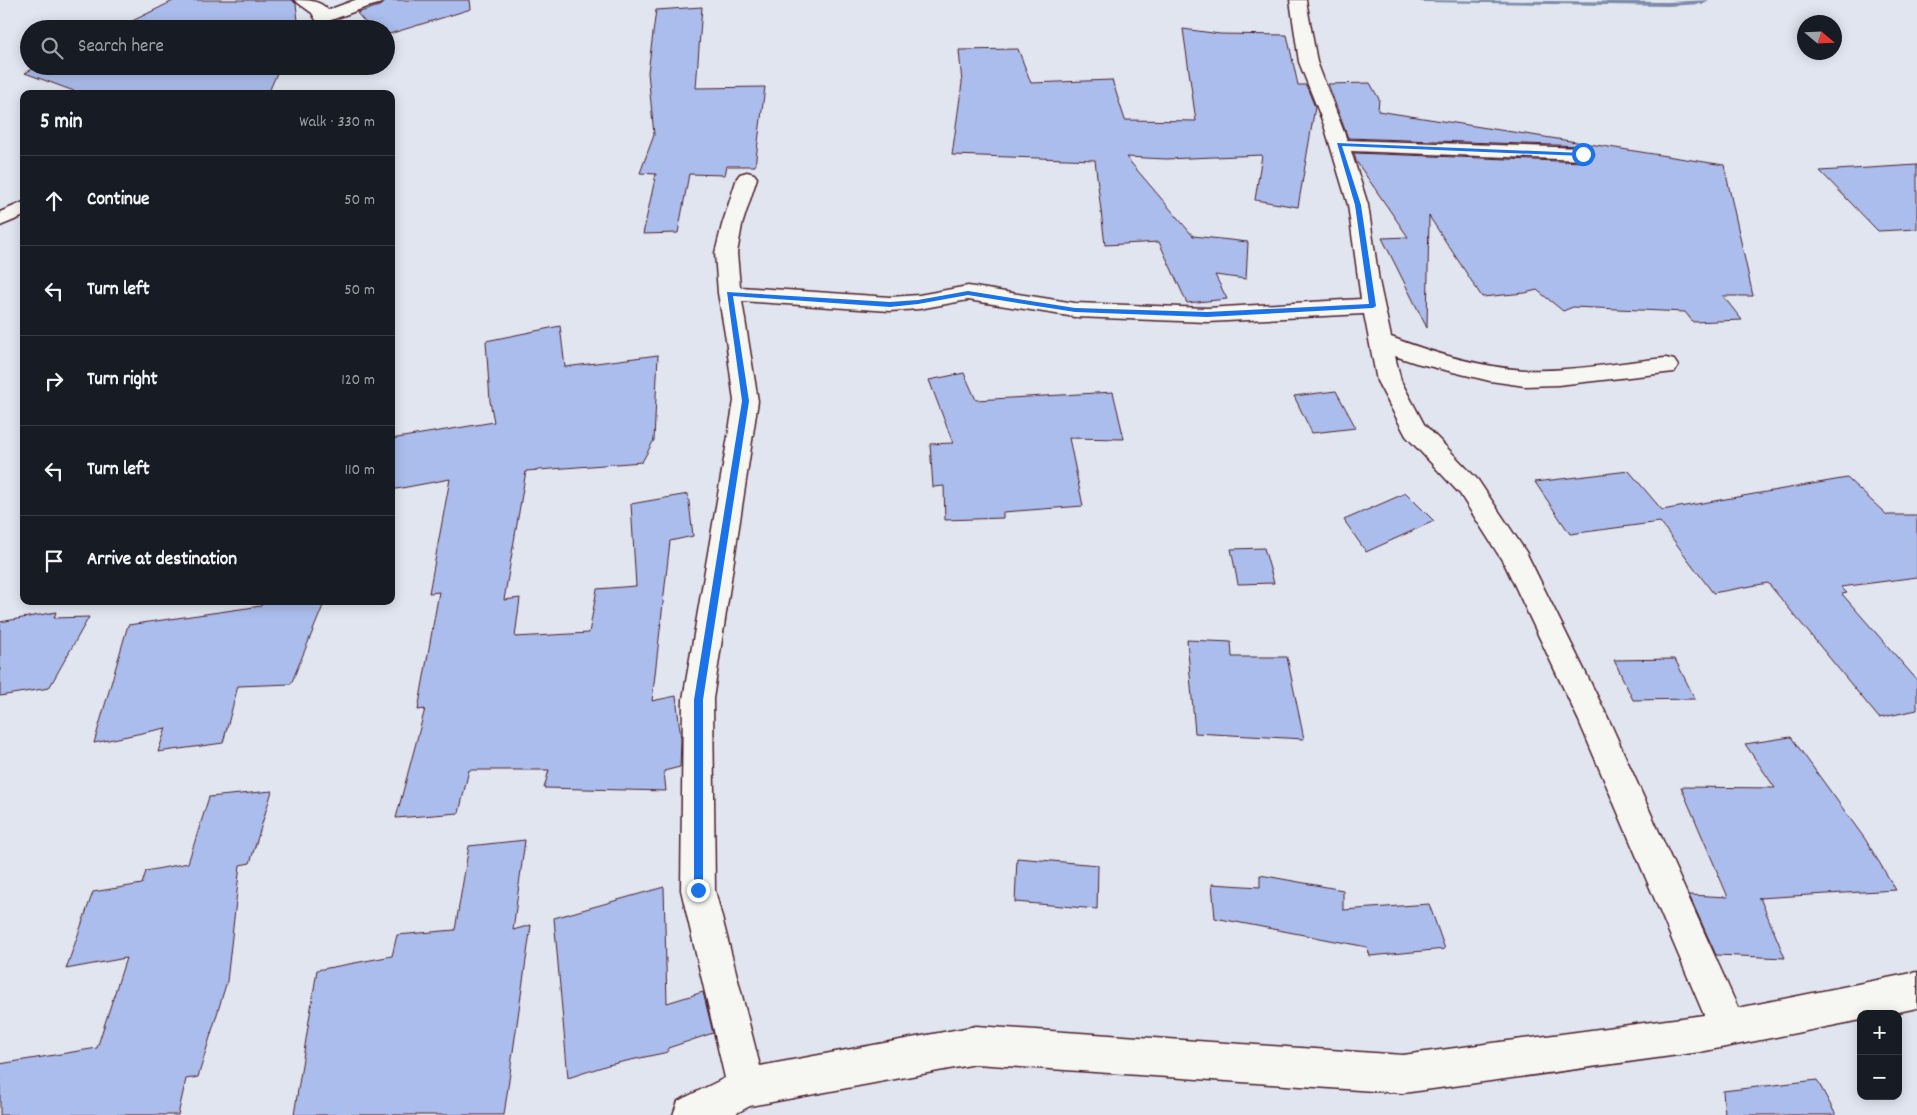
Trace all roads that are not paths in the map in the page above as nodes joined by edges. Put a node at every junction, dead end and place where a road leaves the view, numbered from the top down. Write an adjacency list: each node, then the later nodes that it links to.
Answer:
1 (302, 0): 2 (street)
2 (376, 0)
3 (1298, 0): 4 (street)
4 (1339, 145): 5 (street); 10 (street)
5 (1583, 154)
6 (747, 178): 9 (street)
7 (20, 210): 8 (street)
8 (0, 220)
9 (729, 293): 10 (street); 15 (street)
10 (1373, 306): 11 (street)
11 (1382, 342): 12 (street); 14 (street)
12 (1666, 366)
13 (1917, 990): 14 (street)
14 (1728, 1028): 15 (street)
15 (746, 1088): 16 (street)
16 (692, 1115)

